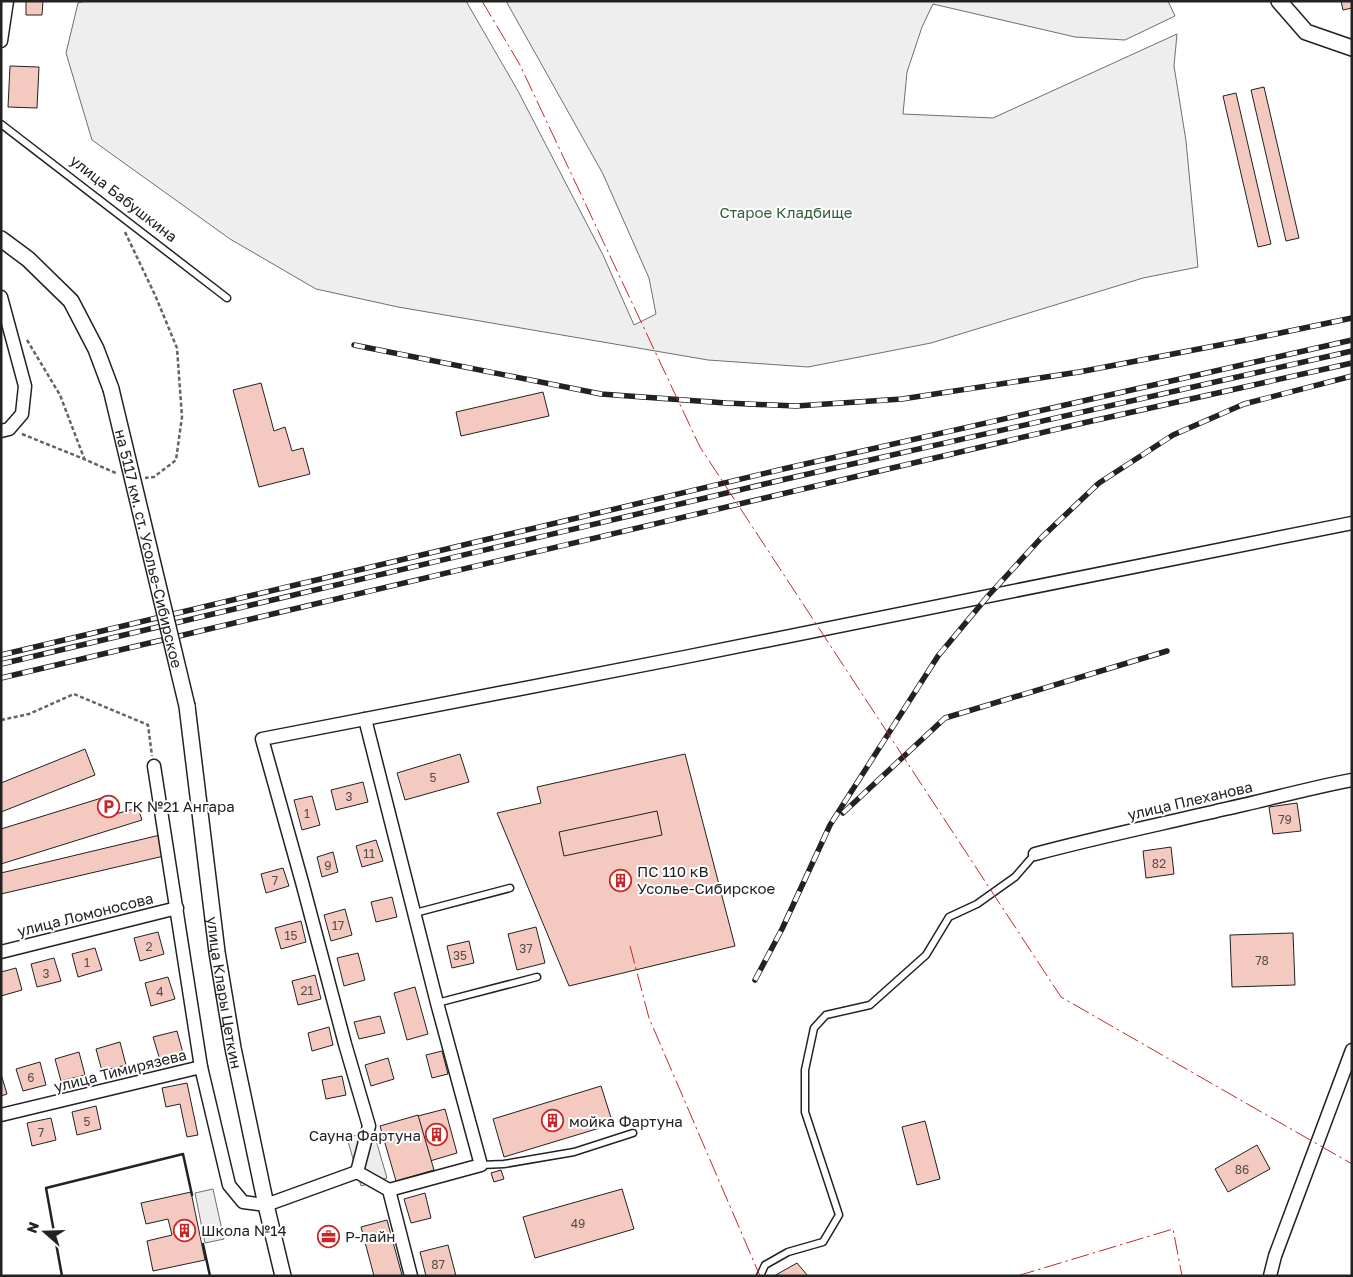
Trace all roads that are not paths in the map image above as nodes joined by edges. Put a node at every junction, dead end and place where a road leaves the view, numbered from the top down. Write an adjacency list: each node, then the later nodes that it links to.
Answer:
1 (7, 1): 3 (street)
2 (1279, 1): 4 (street)
3 (1, 42)
4 (1352, 48)
5 (1, 124): 8 (lane, улица Бабушкина)
6 (1, 239): 11 (street, на 5117 км. ст. Усолье-Сибирское, bridge)
7 (1, 297): 9 (street)
8 (227, 298)
9 (5, 430)
10 (1352, 523): 12 (street)
11 (187, 706): 29 (street, улица Клары Цеткин)
12 (365, 719): 18 (street); 27 (street)
13 (154, 766): 17 (street)
14 (1352, 780): 15 (street, улица Плеханова)
15 (1035, 854): 32 (lane)
16 (510, 888): 18 (lane)
17 (176, 908): 19 (street, улица Ломоносова); 23 (street)
18 (415, 913): 21 (street)
19 (1, 952)
20 (537, 977): 21 (lane)
21 (437, 1003): 26 (street)
22 (1352, 1050): 33 (street)
23 (201, 1067): 24 (street, улица Тимирязева); 29 (street, улица Тимирязева)
24 (1, 1115)
25 (633, 1133): 26 (lane)
26 (481, 1165): 28 (street)
27 (357, 1172): 28 (street); 29 (street)
28 (389, 1190): 31 (street)
29 (266, 1204): 30 (street, улица Клары Цеткин)
30 (282, 1276)
31 (411, 1276)
32 (760, 1276)
33 (1270, 1276)

